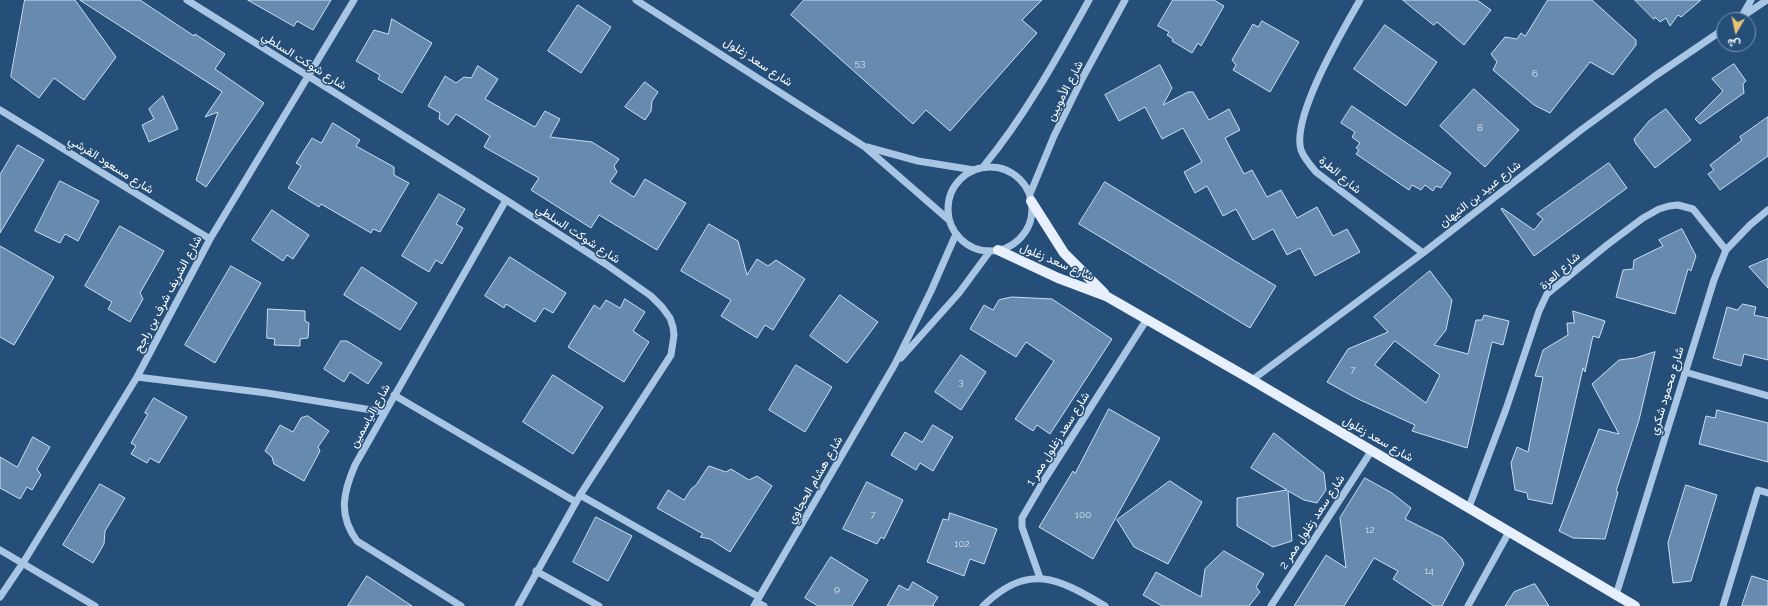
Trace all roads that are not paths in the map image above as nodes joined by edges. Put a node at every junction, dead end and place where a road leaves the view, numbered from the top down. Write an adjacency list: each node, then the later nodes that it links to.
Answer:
1 (187, 0): 12 (street, شارع شوكت السلطي)
2 (354, 0): 12 (street, شارع الشريف شرف بن راجح)
3 (636, 0): 14 (street, شارع سعد زغلول)
4 (1089, 0): 15 (street, شارع الأمويين)
5 (1125, 0): 17 (street, شارع الأمويين)
6 (1360, 0): 25 (street, شارع الطرة)
7 (1751, 0): 9 (street)
8 (1767, 0): 10 (street)
9 (1743, 12)
10 (1748, 12)
11 (1716, 34): 25 (street, شارع عبيد بن التيهان)
12 (307, 76): 18 (street, شارع شوكت السلطي); 22 (street, شارع الشريف شرف بن راجح)
13 (0, 110): 22 (street, شارع مسعود القرشي)
14 (865, 147): 16 (street, شارع سعد زغلول); 20 (street, شارع سعد زغلول)
15 (982, 167): 16 (street); 17 (street)
16 (974, 170): 20 (street)
17 (1030, 198): 23 (street); 26 (main road, شارع سعد زغلول)
18 (506, 200): 32 (street, شارع الياسمين); 37 (street, شارع شوكت السلطي)
19 (1768, 210): 24 (street, شارع محمود شكري)
20 (949, 220): 21 (street)
21 (956, 234): 23 (street); 28 (street, شارع هشام الحجاوي)
22 (210, 239): 30 (street, شارع الشريف شرف بن راجح)
23 (994, 250): 26 (main road, شارع سعد زغلول); 28 (street, شارع هشام الحجاوي)
24 (1726, 250): 29 (street, شارع محمود شكري); 39 (street, شارع العزة)
25 (1423, 252): 31 (street, شارع عبيد بن التيهان)
26 (1106, 296): 27 (main road, شارع سعد زغلول)
27 (1147, 319): 31 (main road, شارع سعد زغلول); 44 (street, شارع سعد زغلول ممر 1)
28 (896, 364): 47 (street, شارع هشام الحجاوي)
29 (1684, 372): 33 (street); 45 (street, شارع محمود شكري)
30 (137, 377): 34 (street); 42 (street, شارع الشريف شرف بن راجح)
31 (1252, 380): 35 (main road, شارع سعد زغلول)
32 (394, 395): 34 (street, شارع الياسمين); 38 (street)
33 (1768, 396)
34 (384, 412): 49 (street, شارع الياسمين)
35 (1372, 450): 39 (main road, شارع سعد زغلول); 55 (street, شارع سعد زغلول ممر 2)
36 (1768, 493): 58 (street)
37 (580, 495): 38 (street, شارع شوكت السلطي); 47 (street)
38 (576, 502): 43 (street, شارع شوكت السلطي)
39 (1469, 507): 40 (main road, شارع سعد زغلول)
40 (1509, 532): 45 (main road, شارع سعد زغلول); 56 (street)
41 (0, 550): 42 (street)
42 (23, 563): 46 (street, شارع الشريف شرف بن راجح); 48 (street)
43 (536, 571): 50 (street, شارع شوكت السلطي); 51 (street)
44 (1040, 578): 53 (street); 54 (street)
45 (1616, 594): 57 (main road, شارع سعد زغلول)
46 (0, 597)
47 (756, 602): 52 (street)
48 (95, 606)
49 (461, 606)
50 (518, 606)
51 (599, 606)
52 (764, 606)
53 (984, 606)
54 (1105, 606)
55 (1271, 606)
56 (1468, 606)
57 (1635, 606)
58 (1723, 606)

